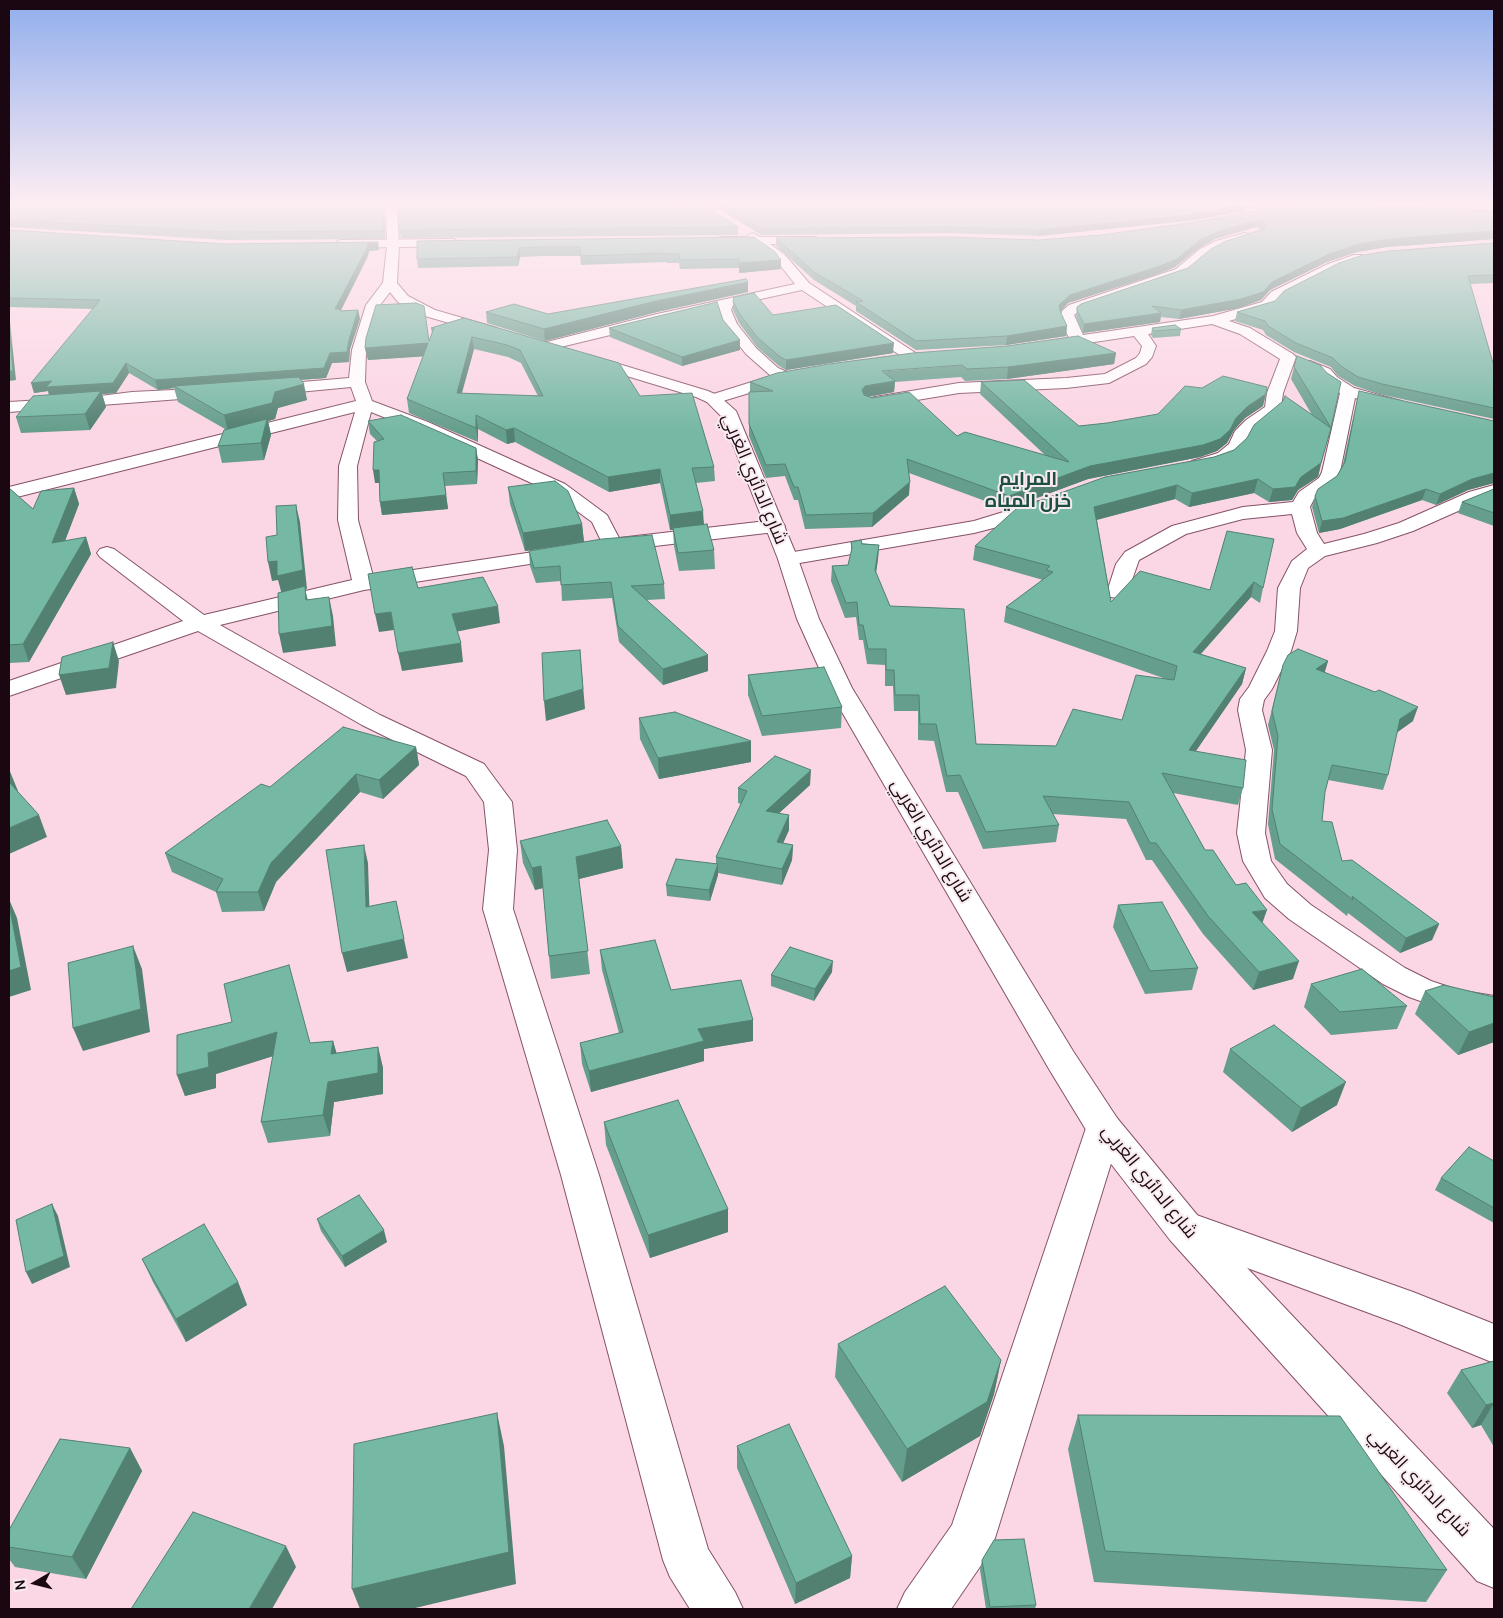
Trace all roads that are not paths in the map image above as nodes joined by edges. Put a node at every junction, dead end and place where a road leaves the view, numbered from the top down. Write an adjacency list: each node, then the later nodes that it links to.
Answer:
1 (800, 281): 5 (street)
2 (1159, 281): 9 (street)
3 (1305, 281): 7 (street)
4 (390, 283): 10 (street, شارع الدائري الغربي); 18 (street)
5 (804, 286): 6 (street); 13 (street)
6 (728, 303): 10 (street); 17 (street)
7 (1213, 320): 8 (street); 14 (street)
8 (1136, 331): 9 (street); 23 (street)
9 (1078, 341): 11 (street)
10 (544, 347): 22 (street, شارع الدائري الغربي)
11 (1033, 348)
12 (931, 356): 13 (street)
13 (912, 357): 15 (street)
14 (1288, 357): 20 (street); 27 (street)
15 (893, 360)
16 (801, 374): 17 (street)
17 (784, 377): 22 (street)
18 (357, 382): 19 (street); 24 (street)
19 (255, 391)
20 (1348, 391): 26 (street); 31 (street)
21 (227, 393): 25 (street)
22 (713, 399): 32 (street, شارع الدائري الغربي)
23 (871, 403)
24 (365, 404): 29 (street); 33 (street); 37 (street)
25 (9, 407)
26 (1412, 408)
27 (1179, 468)
28 (1494, 491): 34 (street)
29 (9, 493)
30 (1058, 498): 36 (street)
31 (1300, 507): 34 (street); 38 (street)
32 (775, 526): 33 (street); 36 (street, شارع الدائري الغربي)
33 (598, 547): 37 (street)
34 (1318, 551): 41 (street)
35 (107, 553): 39 (street)
36 (788, 559): 42 (street, شارع الدائري الغربي)
37 (364, 584): 39 (street)
38 (1118, 592)
39 (200, 623): 40 (street); 46 (street)
40 (9, 688)
41 (1494, 1008)
42 (1104, 1128): 43 (street, شارع الدائري الغربي); 47 (street)
43 (1184, 1228): 44 (street); 45 (street, شارع الدائري الغربي)
44 (1494, 1344)
45 (1494, 1564)
46 (718, 1609)
47 (922, 1609)

